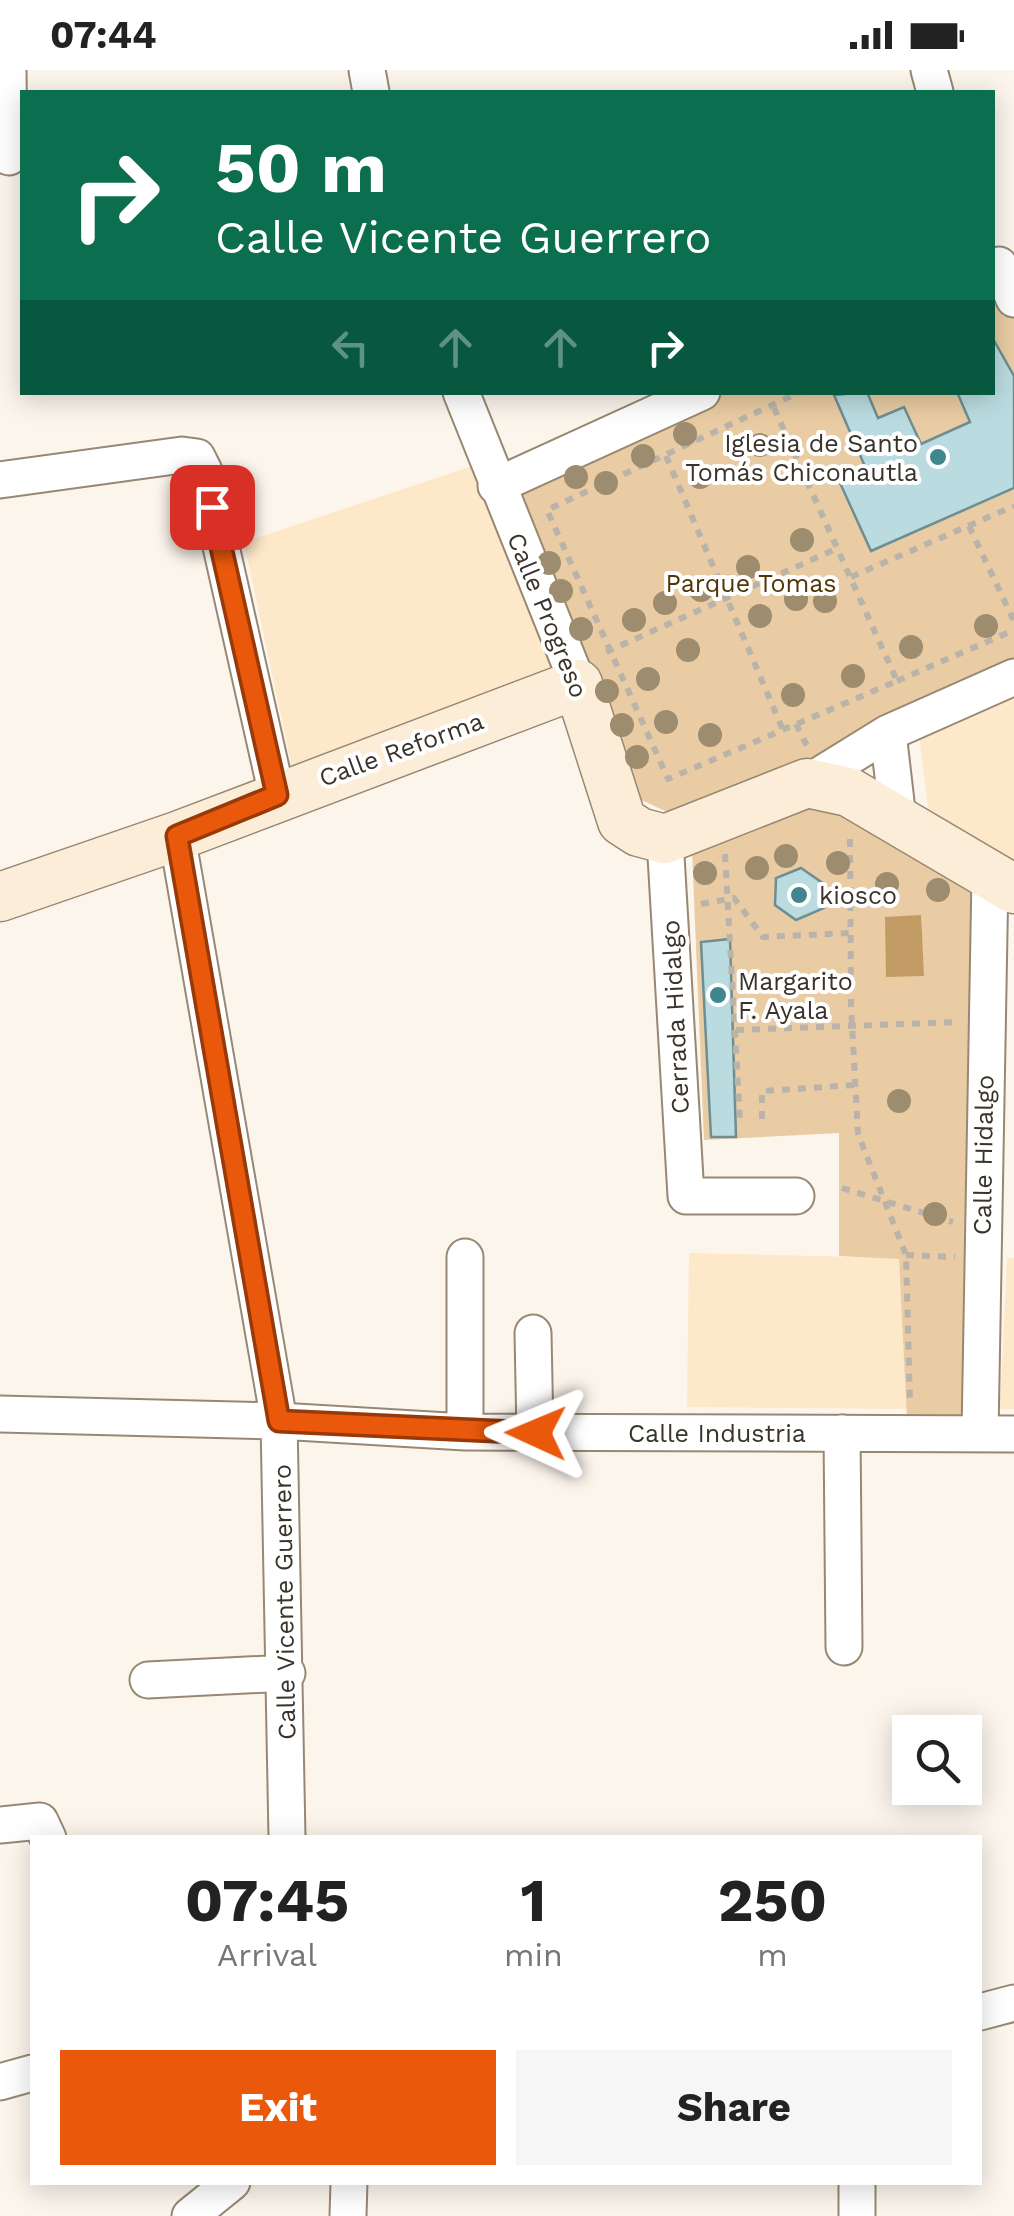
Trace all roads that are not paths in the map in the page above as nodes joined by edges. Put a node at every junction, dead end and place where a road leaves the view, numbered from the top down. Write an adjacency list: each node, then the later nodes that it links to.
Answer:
1 (8, 70): 2 (street)
2 (10, 157)
3 (1002, 264): 4 (street)
4 (1014, 299)
5 (462, 395): 8 (street, Calle Progreso)
6 (695, 395): 8 (street)
7 (0, 480): 13 (street)
8 (496, 486): 9 (street, Calle Progreso)
9 (574, 676): 13 (main road, Calle Reforma); 16 (main road, Calle Progreso)
10 (1014, 677): 11 (street)
11 (888, 733): 12 (street); 14 (street)
12 (828, 788): 14 (main road); 16 (main road)
13 (277, 795): 15 (main road, Calle Reforma)
14 (898, 819): 17 (main road)
15 (177, 836): 18 (main road, Calle Reforma); 23 (street, Calle Vicente Guerrero)
16 (658, 848): 19 (street, Cerrada Hidalgo)
17 (1002, 883): 27 (street, Calle Hidalgo)
18 (0, 897)
19 (796, 1196)
20 (466, 1257): 24 (street)
21 (533, 1333): 25 (street)
22 (0, 1414): 23 (street, Calle Industria)
23 (279, 1421): 24 (street, Calle Industria); 29 (street, Calle Vicente Guerrero)
24 (465, 1432): 25 (street, Calle Industria)
25 (536, 1433): 26 (street, Calle Industria)
26 (842, 1433): 27 (street, Calle Industria); 28 (street)
27 (997, 1434)
28 (844, 1647)
29 (286, 1673): 30 (street); 33 (street, Calle Vicente Guerrero)
30 (148, 1680)
31 (0, 1824): 32 (street)
32 (47, 1835)
33 (288, 1835)
34 (1014, 2004): 35 (street)
35 (982, 2012)
36 (30, 2074): 37 (street)
37 (0, 2082)
38 (228, 2185): 41 (street)
39 (349, 2185): 42 (street)
40 (856, 2185): 43 (street)
41 (190, 2216)
42 (348, 2216)
43 (857, 2216)

